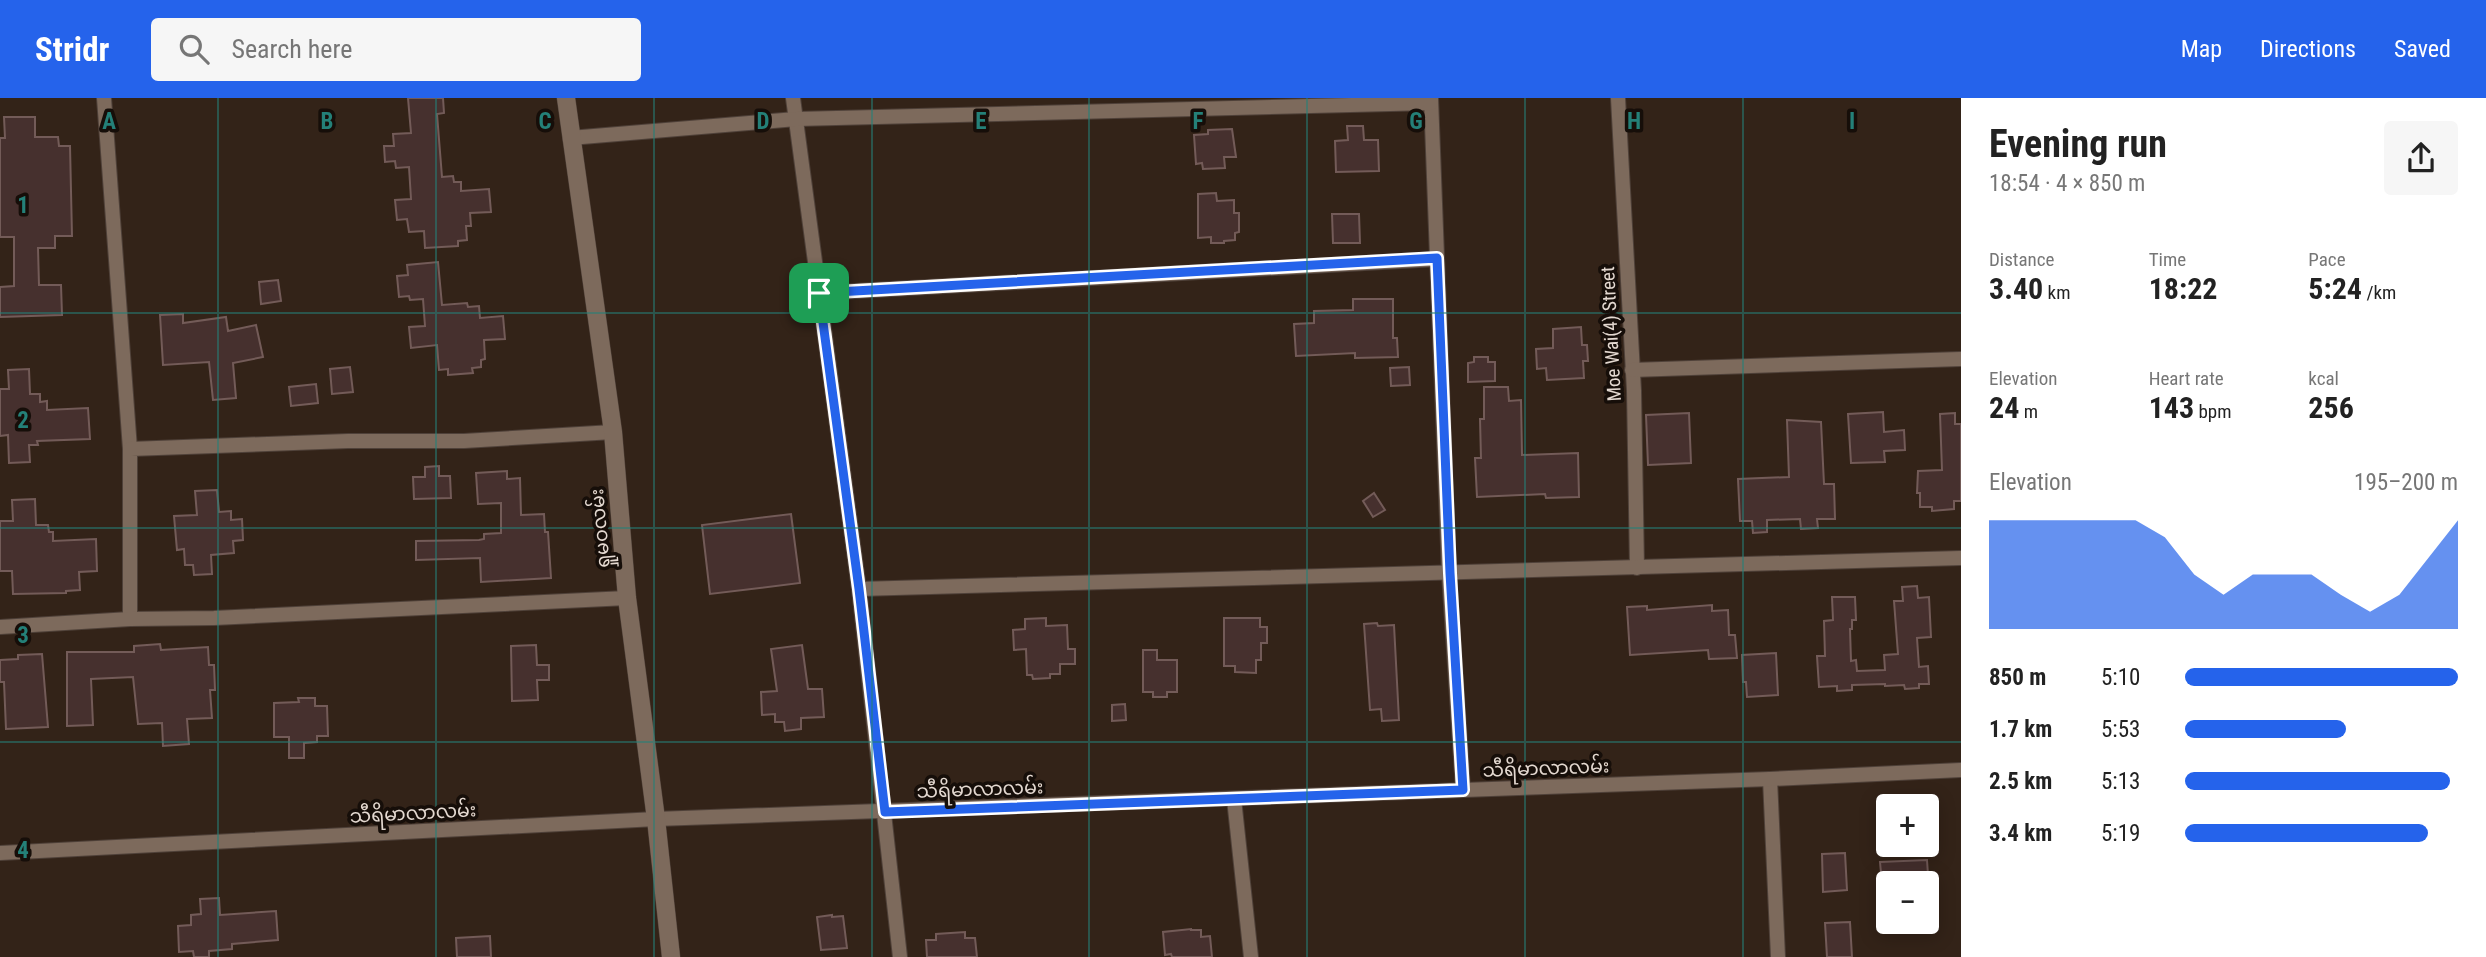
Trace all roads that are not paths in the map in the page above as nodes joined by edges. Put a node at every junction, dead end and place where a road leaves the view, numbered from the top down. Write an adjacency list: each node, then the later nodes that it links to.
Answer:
1 (104, 98): 13 (street)
2 (566, 98): 7 (street, ရှုမဝလမ်း)
3 (793, 98): 6 (street)
4 (1618, 98): 11 (street, Moe Wai(4) Street)
5 (1431, 100): 6 (street); 8 (street)
6 (796, 119): 7 (street); 9 (street)
7 (570, 138): 12 (street, ရှုမဝလမ်း)
8 (1437, 258): 9 (street); 16 (street)
9 (819, 293): 17 (street)
10 (1961, 359): 11 (street)
11 (1632, 370): 15 (street, Moe Wai(4) Street)
12 (613, 432): 13 (street); 18 (street, ရှုမဝလမ်း)
13 (130, 449): 19 (street)
14 (1961, 558): 15 (street)
15 (1637, 568): 16 (street)
16 (1450, 573): 17 (street); 23 (street)
17 (859, 589): 25 (street)
18 (627, 598): 19 (street); 26 (street, ရှုမဝလမ်း)
19 (130, 618): 20 (street)
20 (0, 627)
21 (1961, 770): 22 (street, သီရိမာလာလမ်း)
22 (1770, 779): 23 (street, သီရိမာလာလမ်း); 31 (street)
23 (1463, 790): 24 (street, သီရိမာလာလမ်း)
24 (1234, 799): 25 (street, သီရိမာလာလမ်း); 30 (street)
25 (885, 812): 26 (street, သီရိမာလာလမ်း); 29 (street)
26 (656, 819): 27 (street, သီရိမာလာလမ်း); 28 (street, ရှုမဝလမ်း)
27 (0, 853)
28 (671, 957)
29 (900, 957)
30 (1251, 957)
31 (1778, 957)

